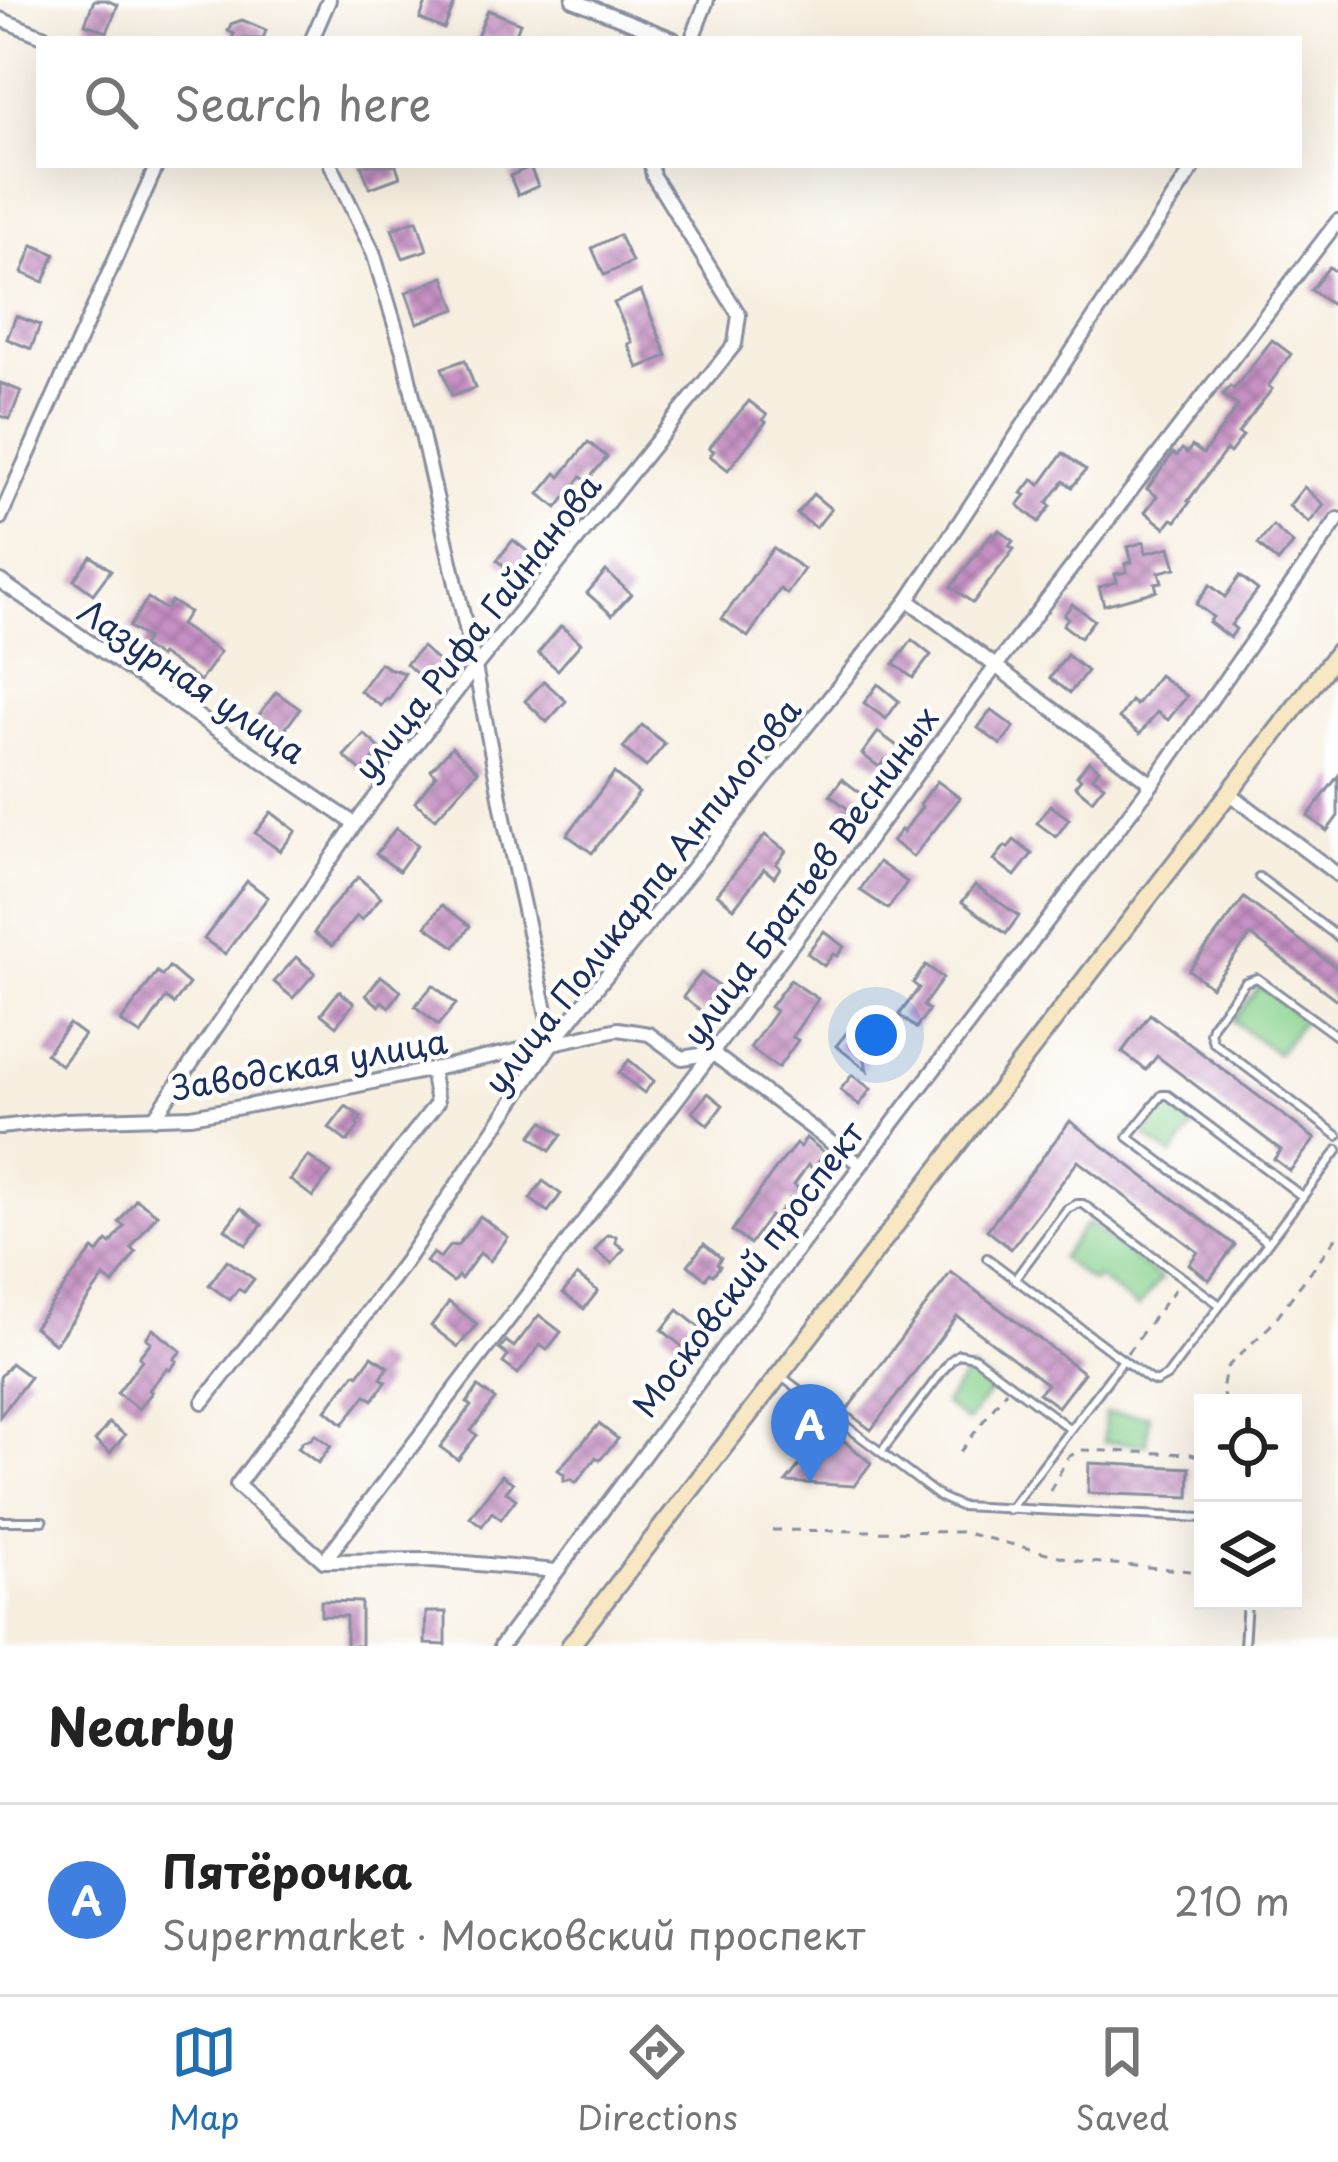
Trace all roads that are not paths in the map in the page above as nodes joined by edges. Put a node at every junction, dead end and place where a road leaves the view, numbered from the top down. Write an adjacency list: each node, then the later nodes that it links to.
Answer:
1 (329, 0): 6 (street)
2 (573, 0): 7 (street)
3 (707, 0): 8 (street)
4 (0, 19): 5 (street)
5 (42, 36)
6 (313, 36)
7 (665, 36)
8 (693, 36)
9 (157, 168): 14 (street)
10 (332, 168): 20 (street)
11 (652, 168): 20 (street, улица Рифа Гайнанова)
12 (1193, 168): 17 (street, улица Поликарпа Анпилогова)
13 (1338, 220): 19 (street, улица Братьев Весниных)
14 (0, 518)
15 (1338, 519): 21 (street, Московский проспект)
16 (0, 581): 23 (street, Лазурная улица)
17 (908, 600): 19 (street); 29 (street, улица Поликарпа Анпилогова)
18 (1338, 652): 22 (main road)
19 (996, 666): 21 (street); 30 (street, улица Братьев Весниных)
20 (475, 667): 23 (street, улица Рифа Гайнанова); 29 (street)
21 (1152, 784): 36 (street, Московский проспект)
22 (1229, 793): 25 (street); 43 (main road)
23 (355, 824): 32 (street, улица Рифа Гайнанова)
24 (1338, 853): 25 (lane)
25 (1333, 871)
26 (1259, 878): 27 (lane)
27 (1338, 937)
28 (1338, 1037): 34 (lane)
29 (553, 1042): 30 (street, Заводская улица); 31 (street, Заводская улица); 51 (street, улица Поликарпа Анпилогова)
30 (712, 1053): 36 (street); 51 (street, улица Братьев Весниных)
31 (431, 1070): 32 (street, Заводская улица); 44 (street)
32 (154, 1118): 33 (street, Заводская улица)
33 (0, 1127)
34 (1338, 1136)
35 (1338, 1150): 37 (lane)
36 (861, 1165): 52 (street, Московский проспект)
37 (1303, 1197): 38 (lane); 38 (lane)
38 (1268, 1242): 41 (lane)
39 (987, 1258): 40 (lane)
40 (1015, 1279): 41 (lane); 42 (lane)
41 (1220, 1305): 42 (lane)
42 (1122, 1360): 45 (lane)
43 (779, 1375): 46 (lane); 55 (main road)
44 (202, 1402)
45 (1070, 1430): 46 (lane); 47 (lane)
46 (881, 1452): 47 (lane)
47 (1009, 1510): 48 (lane)
48 (1194, 1518)
49 (0, 1521): 50 (lane)
50 (43, 1521)
51 (324, 1561): 52 (street)
52 (556, 1570): 54 (street, Московский проспект)
53 (1246, 1610): 56 (lane)
54 (501, 1646)
55 (570, 1646)
56 (1244, 1646)

